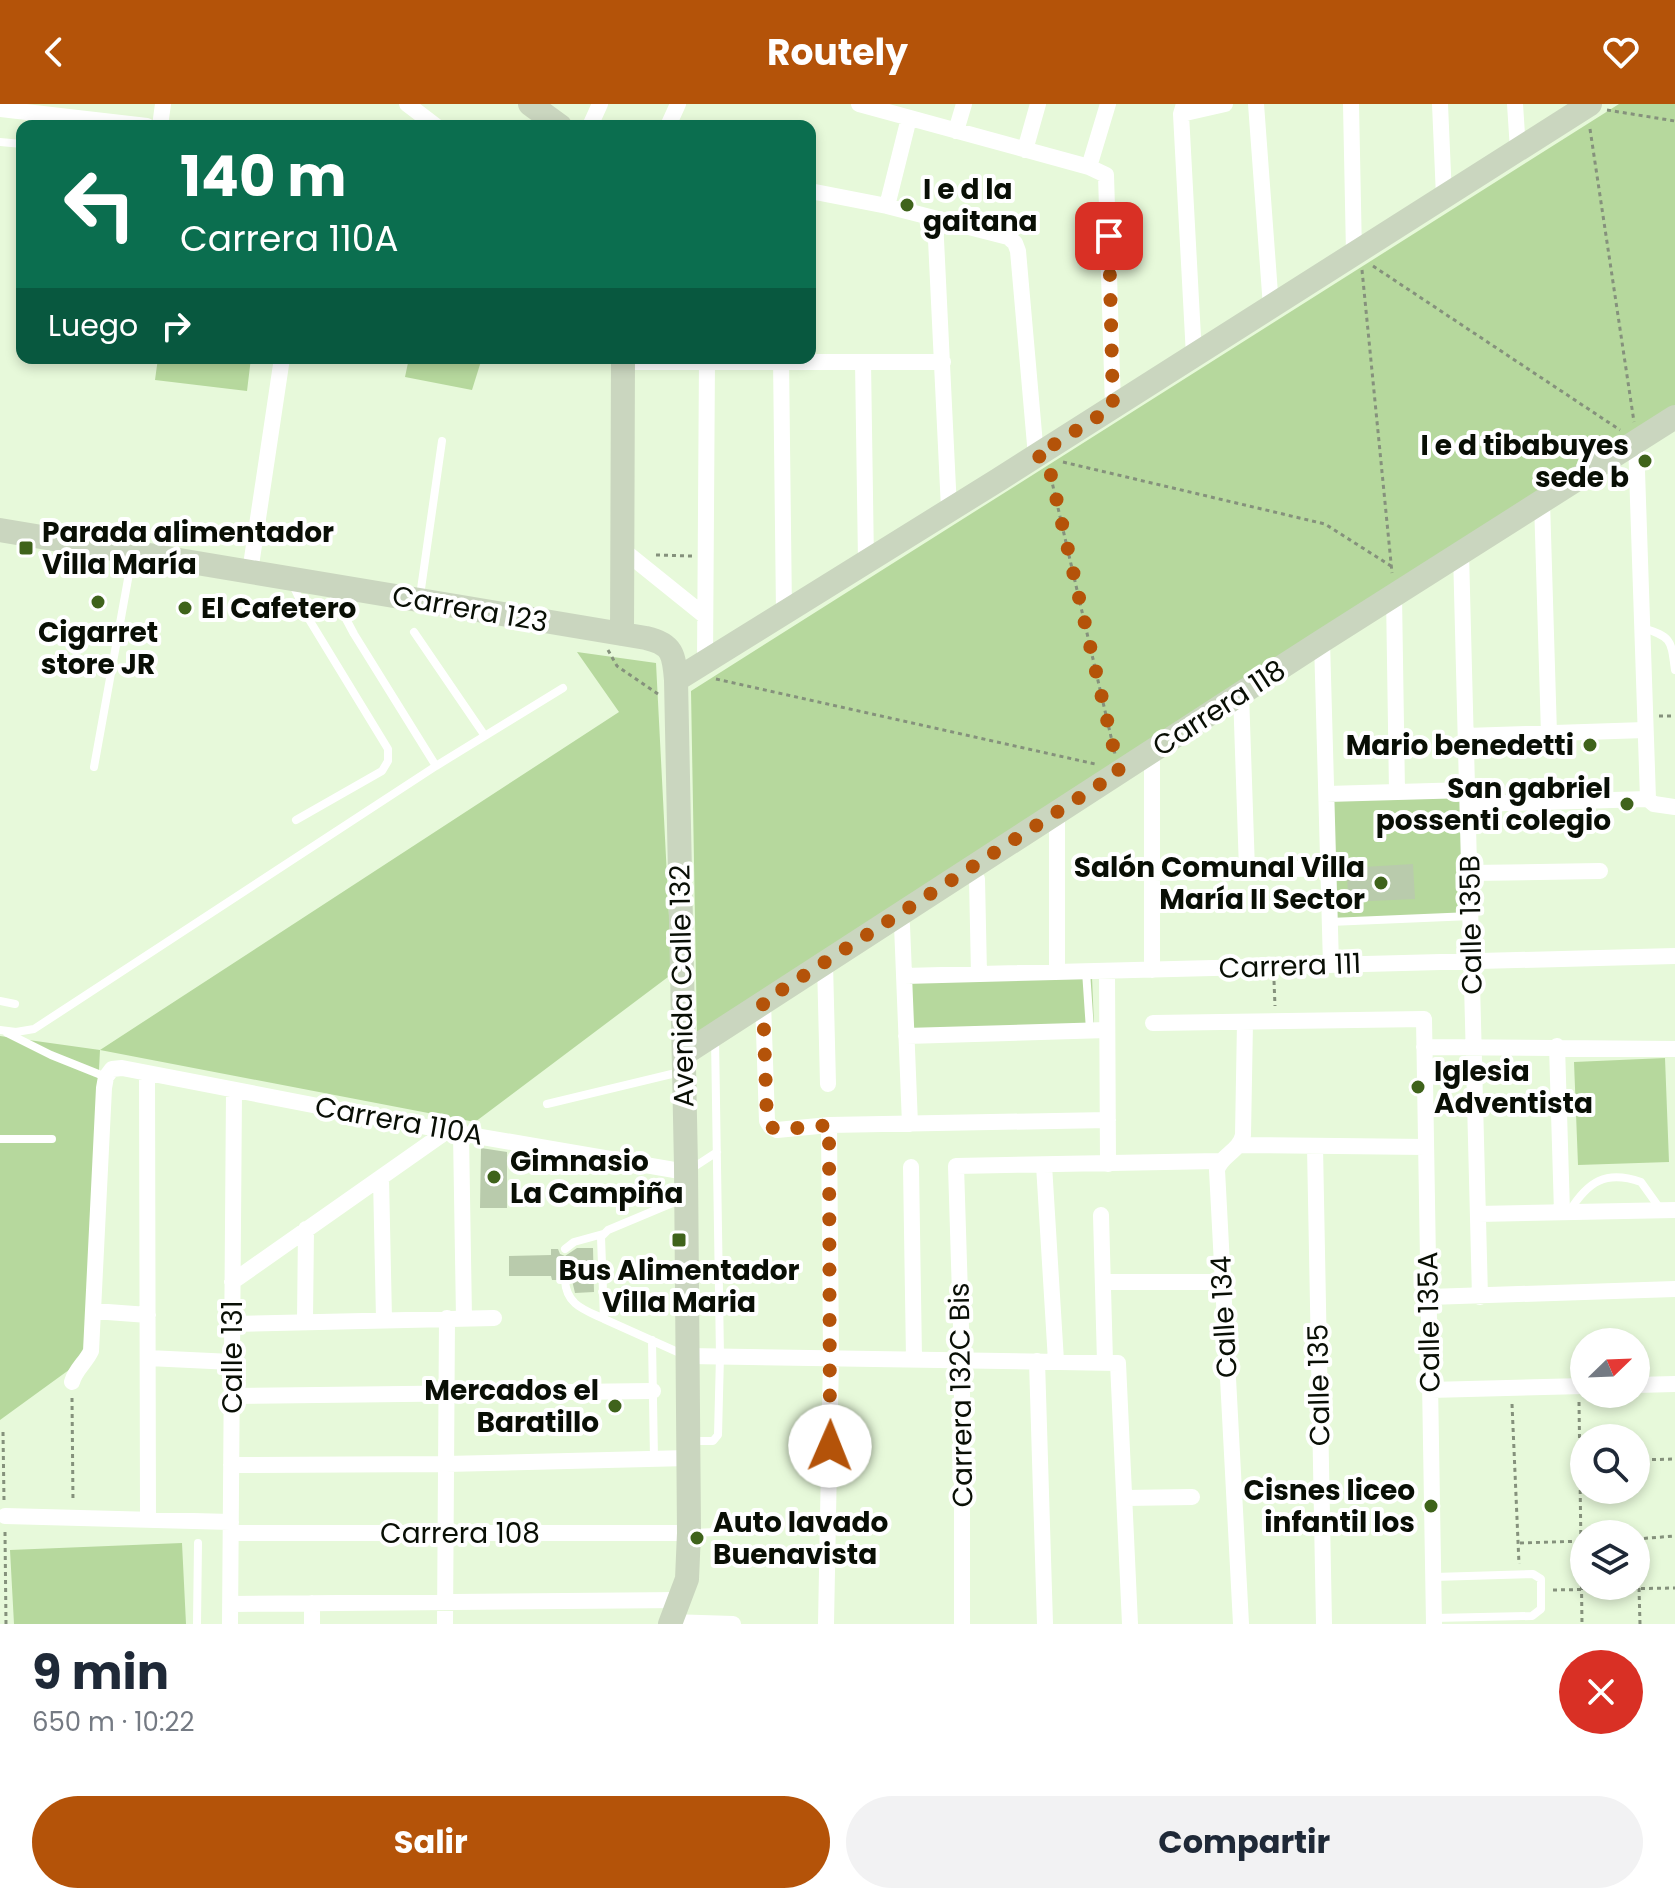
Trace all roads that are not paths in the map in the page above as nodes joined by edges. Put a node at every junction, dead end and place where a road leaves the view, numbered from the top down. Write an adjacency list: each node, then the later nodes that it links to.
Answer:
1 (407, 104): 20 (street)
2 (530, 104): 21 (street)
3 (859, 104): 13 (street)
4 (964, 104): 22 (street)
5 (1038, 104): 23 (street)
6 (1108, 104): 25 (street)
7 (1225, 104): 16 (street)
8 (1256, 104): 31 (street)
9 (1351, 104): 30 (street)
10 (1440, 104): 27 (street)
11 (1515, 104): 24 (street)
12 (1588, 105): 24 (street)
13 (884, 107): 18 (street)
14 (19, 108): 15 (street); 17 (street)
15 (0, 109)
16 (1183, 109): 32 (street)
17 (89, 112): 19 (street)
18 (909, 118): 22 (street); 28 (street)
19 (122, 120)
20 (428, 120)
21 (552, 120)
22 (956, 131): 23 (street)
23 (1025, 150): 25 (street)
24 (1518, 150): 27 (street)
25 (1096, 170): 40 (street)
26 (816, 192): 28 (street)
27 (1444, 197): 30 (street)
28 (887, 206): 29 (street)
29 (935, 219): 35 (street); 44 (street)
30 (1358, 256): 31 (street)
31 (1271, 307): 32 (street)
32 (1194, 356): 40 (street)
33 (816, 361): 34 (street)
34 (863, 362): 35 (street); 51 (street)
35 (943, 362): 46 (street)
36 (281, 364): 52 (street)
37 (623, 364): 48 (street)
38 (707, 364): 58 (street)
39 (781, 364): 57 (street)
40 (1113, 407): 44 (street)
41 (1675, 417): 43 (street, Carrera 118)
42 (442, 441): 56 (lane)
43 (1636, 441): 45 (street, Carrera 118); 59 (street)
44 (1042, 457): 46 (street)
45 (1542, 501): 50 (street, Carrera 118); 68 (street)
46 (949, 509): 51 (street)
47 (0, 530): 49 (street, Carrera 123)
48 (623, 550): 58 (street); 61 (street)
49 (133, 552): 52 (street, Carrera 123); 73 (lane)
50 (1461, 552): 55 (street, Carrera 118); 70 (street, Calle 135B)
51 (866, 562): 57 (street)
52 (250, 572): 53 (street, Carrera 123)
53 (290, 579): 54 (street, Carrera 123); 80 (lane)
54 (328, 585): 56 (street, Carrera 123); 72 (lane)
55 (1394, 595): 62 (street, Carrera 118); 74 (street)
56 (419, 600): 61 (street, Carrera 123)
57 (784, 613): 64 (street)
58 (705, 616): 64 (street)
59 (1642, 628): 63 (lane); 67 (street)
60 (414, 632): 69 (lane)
61 (622, 634): 64 (street, Carrera 123)
62 (1322, 641): 66 (street, Carrera 118); 75 (street)
63 (1675, 670)
64 (684, 679): 113 (street, Avenida Calle 132)
65 (563, 688): 69 (lane)
66 (1241, 693): 71 (street, Carrera 118); 82 (street)
67 (1645, 730): 68 (street); 77 (street)
68 (1549, 734): 70 (street)
69 (485, 736): 72 (lane)
70 (1466, 736): 76 (street, Calle 135B)
71 (1152, 751): 79 (street, Carrera 118); 84 (street)
72 (436, 766): 105 (lane)
73 (94, 767)
74 (1397, 792): 75 (street); 76 (street)
75 (1327, 794): 81 (street)
76 (1468, 797): 77 (street); 85 (street, Calle 135B)
77 (1648, 799): 78 (street)
78 (1675, 807)
79 (1057, 813): 92 (street, Carrera 118); 97 (street)
80 (296, 820)
81 (1329, 868): 82 (street); 88 (street)
82 (1247, 870): 84 (street)
83 (1600, 871): 85 (street)
84 (1153, 873): 94 (street)
85 (1470, 873): 87 (street, Calle 135B)
86 (977, 879): 98 (street)
87 (1471, 916): 88 (lane); 91 (street, Calle 135B)
88 (1330, 922): 93 (street)
89 (902, 925): 99 (street)
90 (1675, 956): 91 (street, Carrera 111)
91 (1472, 961): 93 (street, Carrera 111); 111 (street, Calle 135B)
92 (825, 963): 101 (street, Carrera 118); 116 (street)
93 (1331, 965): 94 (street, Carrera 111)
94 (1152, 970): 96 (street, Carrera 111)
95 (1086, 971): 96 (street, Carrera 111); 97 (street, Carrera 111); 106 (lane)
96 (1107, 971): 106 (street)
97 (1057, 972): 98 (street, Carrera 111)
98 (979, 974): 99 (street, Carrera 111)
99 (904, 976): 108 (street)
100 (0, 1001): 102 (lane)
101 (763, 1002): 107 (street, Carrera 118); 121 (street)
102 (15, 1004)
103 (1245, 1022): 104 (street); 110 (street, Calle 135A); 125 (street)
104 (1153, 1023)
105 (1, 1030): 114 (lane)
106 (1099, 1030): 108 (street); 119 (street)
107 (715, 1034): 113 (street, Carrera 118); 128 (lane)
108 (906, 1036): 120 (street)
109 (1557, 1046): 111 (street); 112 (street); 137 (street)
110 (1424, 1047): 111 (street); 127 (street, Calle 135A)
111 (1475, 1048): 138 (street, Calle 135B)
112 (1675, 1049)
113 (684, 1062): 118 (lane); 133 (street, Avenida Calle 132)
114 (109, 1073): 115 (street, Carrera 110A); 150 (street)
115 (147, 1073): 117 (street, Carrera 110A); 151 (street)
116 (828, 1084)
117 (234, 1091): 122 (street, Carrera 110A); 144 (street, Calle 131)
118 (547, 1104)
119 (1108, 1120): 120 (street); 130 (street)
120 (910, 1124): 121 (street)
121 (829, 1125): 161 (street)
122 (454, 1132): 133 (street, Carrera 110A); 134 (street); 152 (street)
123 (0, 1139): 124 (lane)
124 (52, 1139)
125 (1241, 1145): 126 (street); 129 (street)
126 (1315, 1146): 127 (street); 207 (street, Calle 135)
127 (1426, 1147): 148 (street, Calle 135A)
128 (717, 1152): 133 (lane); 160 (lane)
129 (1219, 1161): 130 (street); 146 (street, Calle 134)
130 (1108, 1164): 131 (street)
131 (1044, 1165): 164 (street, Carrera 132C Bis); 166 (street)
132 (911, 1167): 163 (street)
133 (686, 1172): 135 (street, Avenida Calle 132)
134 (381, 1178): 140 (street); 154 (street)
135 (687, 1197): 141 (lane); 159 (street, Avenida Calle 132)
136 (1668, 1210): 137 (street); 137 (lane)
137 (1565, 1212): 138 (street)
138 (1478, 1214): 149 (street, Calle 135B)
139 (1101, 1215): 145 (street)
140 (306, 1229): 144 (street); 156 (street)
141 (604, 1234): 142 (lane); 155 (lane)
142 (565, 1249)
143 (565, 1280): 155 (lane)
144 (232, 1282): 157 (street, Calle 131)
145 (1103, 1282): 146 (street); 168 (street)
146 (1221, 1282): 206 (street, Calle 134)
147 (1675, 1289): 149 (street)
148 (1429, 1297): 149 (street); 173 (street, Calle 135A)
149 (1480, 1297)
150 (94, 1311): 151 (street); 169 (street)
151 (148, 1315): 162 (street)
152 (455, 1318): 153 (street); 154 (street); 175 (street)
153 (494, 1318)
154 (384, 1319): 156 (street)
155 (604, 1319): 158 (lane)
156 (305, 1320): 157 (street)
157 (232, 1324): 167 (street, Calle 131)
158 (652, 1340): 159 (lane); 174 (lane)
159 (688, 1356): 160 (street); 177 (street, Avenida Calle 132)
160 (720, 1356): 161 (street); 177 (lane)
161 (831, 1357): 163 (street); 202 (street)
162 (148, 1358): 167 (street); 184 (street)
163 (914, 1358): 164 (street)
164 (962, 1360): 165 (street); 203 (street, Carrera 132C Bis)
165 (1037, 1361): 166 (street); 204 (street)
166 (1056, 1361): 168 (street)
167 (232, 1362): 176 (street, Calle 131)
168 (1112, 1363): 182 (street)
169 (72, 1382)
170 (1675, 1384): 171 (street)
171 (1650, 1385)
172 (1570, 1386): 173 (street)
173 (1430, 1390): 190 (street, Calle 135A)
174 (653, 1391): 175 (street); 178 (lane)
175 (446, 1394): 176 (street); 179 (street)
176 (232, 1396): 180 (street, Calle 131)
177 (688, 1449): 178 (street); 188 (street, Avenida Calle 132)
178 (654, 1459): 179 (street)
179 (446, 1464): 180 (street); 187 (street)
180 (231, 1465): 185 (street, Calle 131)
181 (1192, 1497): 182 (street)
182 (1125, 1498): 205 (street)
183 (5, 1516): 184 (street, Carrera 108)
184 (148, 1520): 185 (street, Carrera 108)
185 (231, 1527): 187 (street, Carrera 108); 193 (street, Calle 131)
186 (760, 1530): 188 (lane)
187 (445, 1533): 188 (street, Carrera 108); 191 (street)
188 (689, 1533): 194 (street, Avenida Calle 132)
189 (198, 1543): 196 (lane)
190 (1434, 1577): 195 (street, Calle 135A); 195 (lane)
191 (445, 1601): 192 (street); 194 (street); 199 (street)
192 (312, 1603): 193 (street); 198 (street)
193 (230, 1604): 197 (street, Calle 131)
194 (673, 1615): 200 (street)
195 (1434, 1621)
196 (197, 1624)
197 (230, 1624)
198 (312, 1624)
199 (445, 1624)
200 (715, 1624): 201 (street)
201 (733, 1624)
202 (826, 1624)
203 (962, 1624)
204 (1045, 1624)
205 (1130, 1624)
206 (1241, 1624)
207 (1324, 1624)

